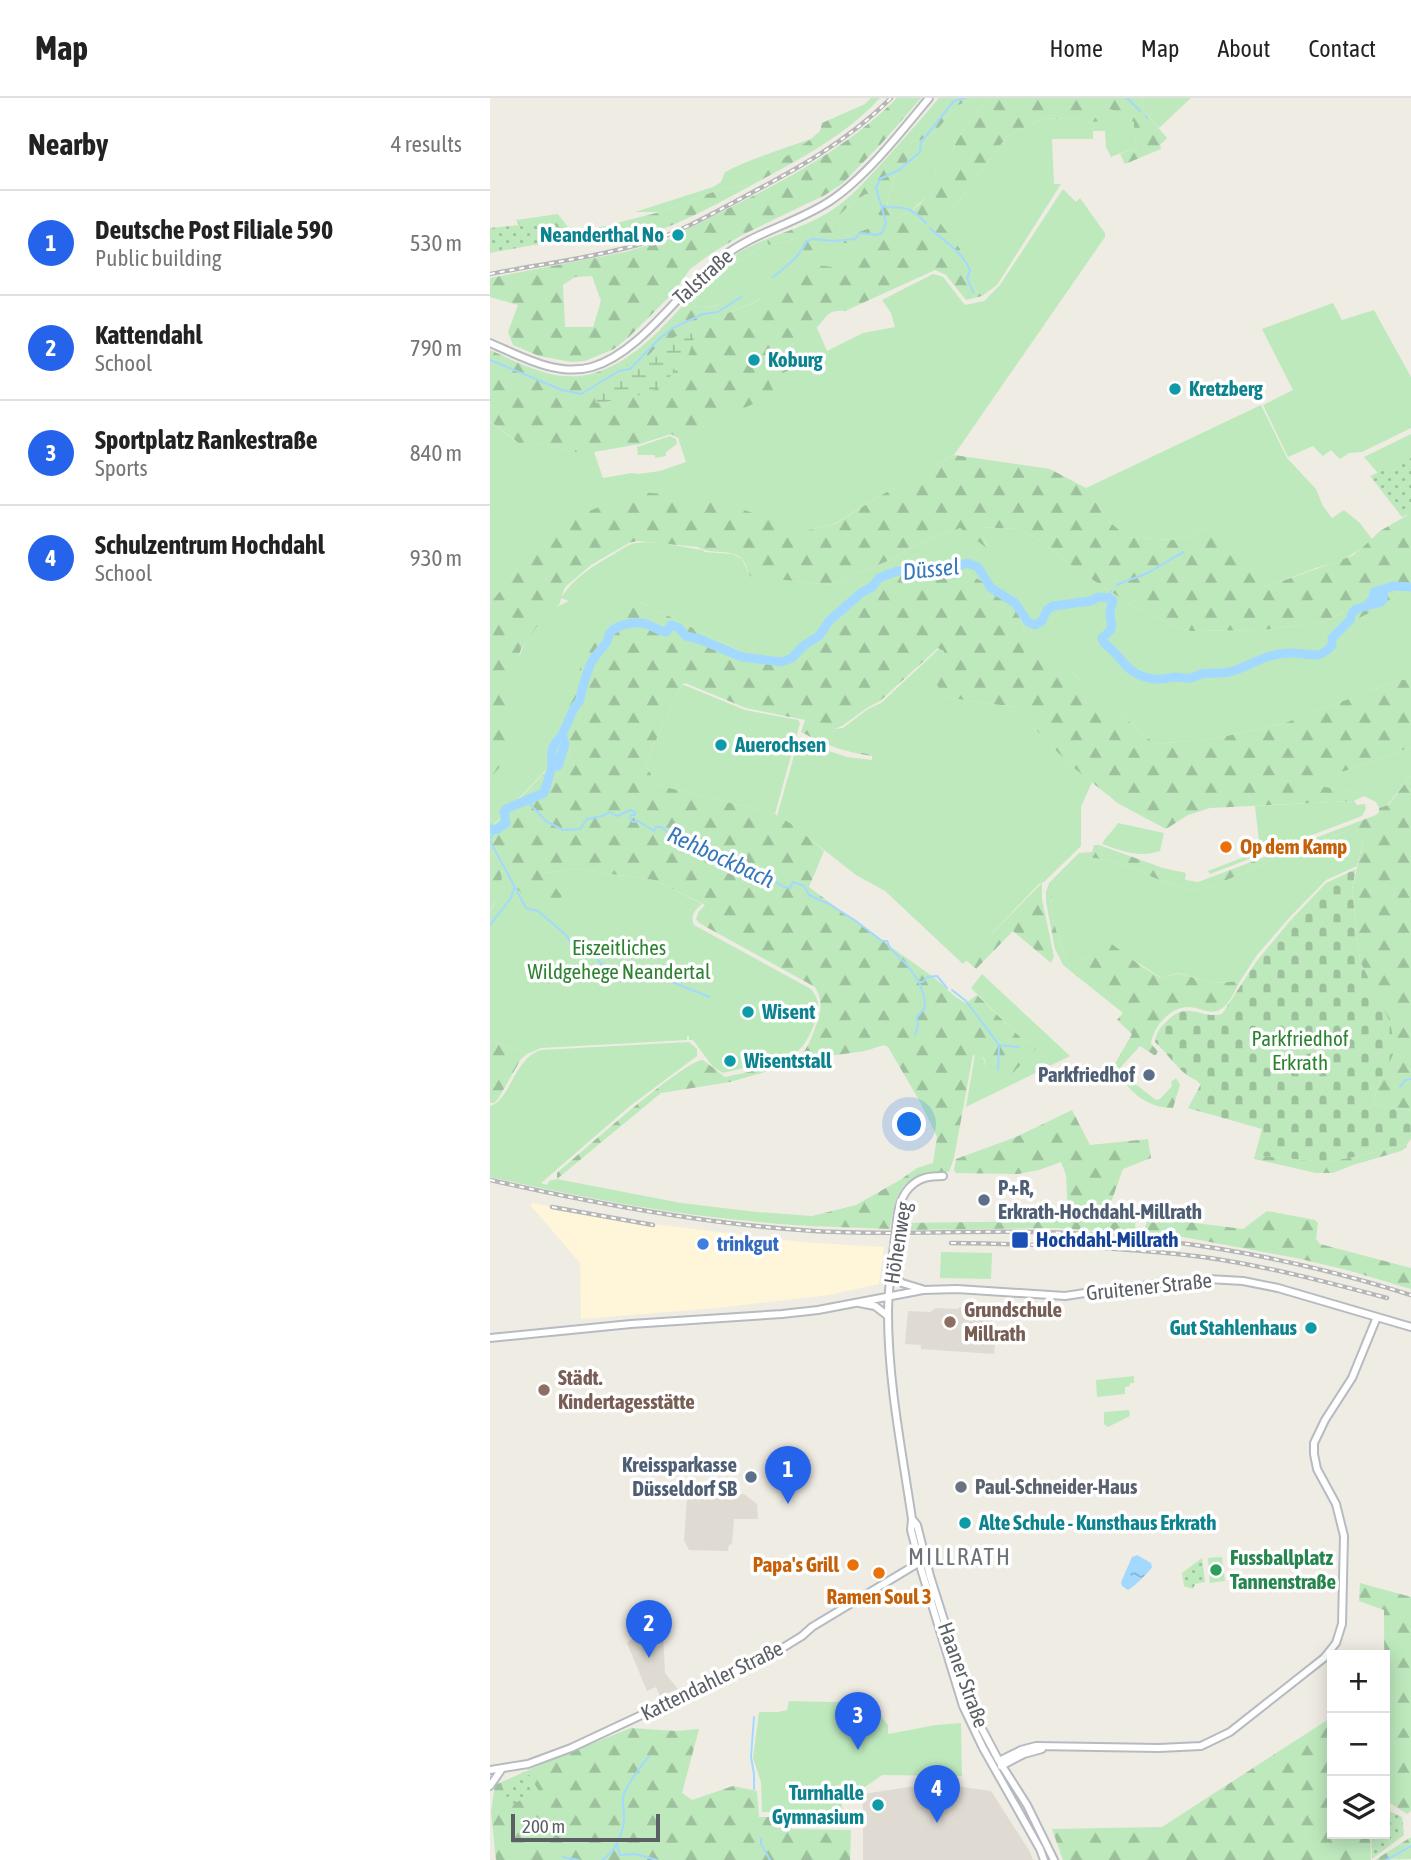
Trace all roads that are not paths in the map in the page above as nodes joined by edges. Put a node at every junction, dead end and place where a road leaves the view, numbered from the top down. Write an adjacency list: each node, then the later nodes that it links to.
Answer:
1 (929, 98): 2 (main road, Talstraße)
2 (490, 343)
3 (943, 1176): 4 (main road, Höhenweg)
4 (892, 1272): 5 (main road); 6 (main road, Höhenweg)
5 (923, 1290): 6 (main road, Gruitener Straße); 9 (main road, Gruitener Straße)
6 (890, 1295): 7 (main road, Gruitener Straße); 8 (main road, Haaner Straße)
7 (856, 1303): 8 (main road); 11 (main road, Gruitener Straße)
8 (888, 1316): 12 (main road, Haaner Straße)
9 (1377, 1317): 10 (main road, Gruitener Straße); 14 (main road)
10 (1411, 1327)
11 (490, 1338)
12 (912, 1519): 13 (main road, Haaner Straße); 14 (main road, Haaner Straße)
13 (920, 1562): 14 (main road, Haaner Straße); 16 (main road, Kattendahler Straße)
14 (999, 1766): 18 (main road, Haaner Straße); 19 (main road, Haaner Straße)
15 (490, 1770): 16 (main road, Kattendahler Straße)
16 (501, 1770): 17 (main road)
17 (490, 1786)
18 (1044, 1860)
19 (1054, 1860)

